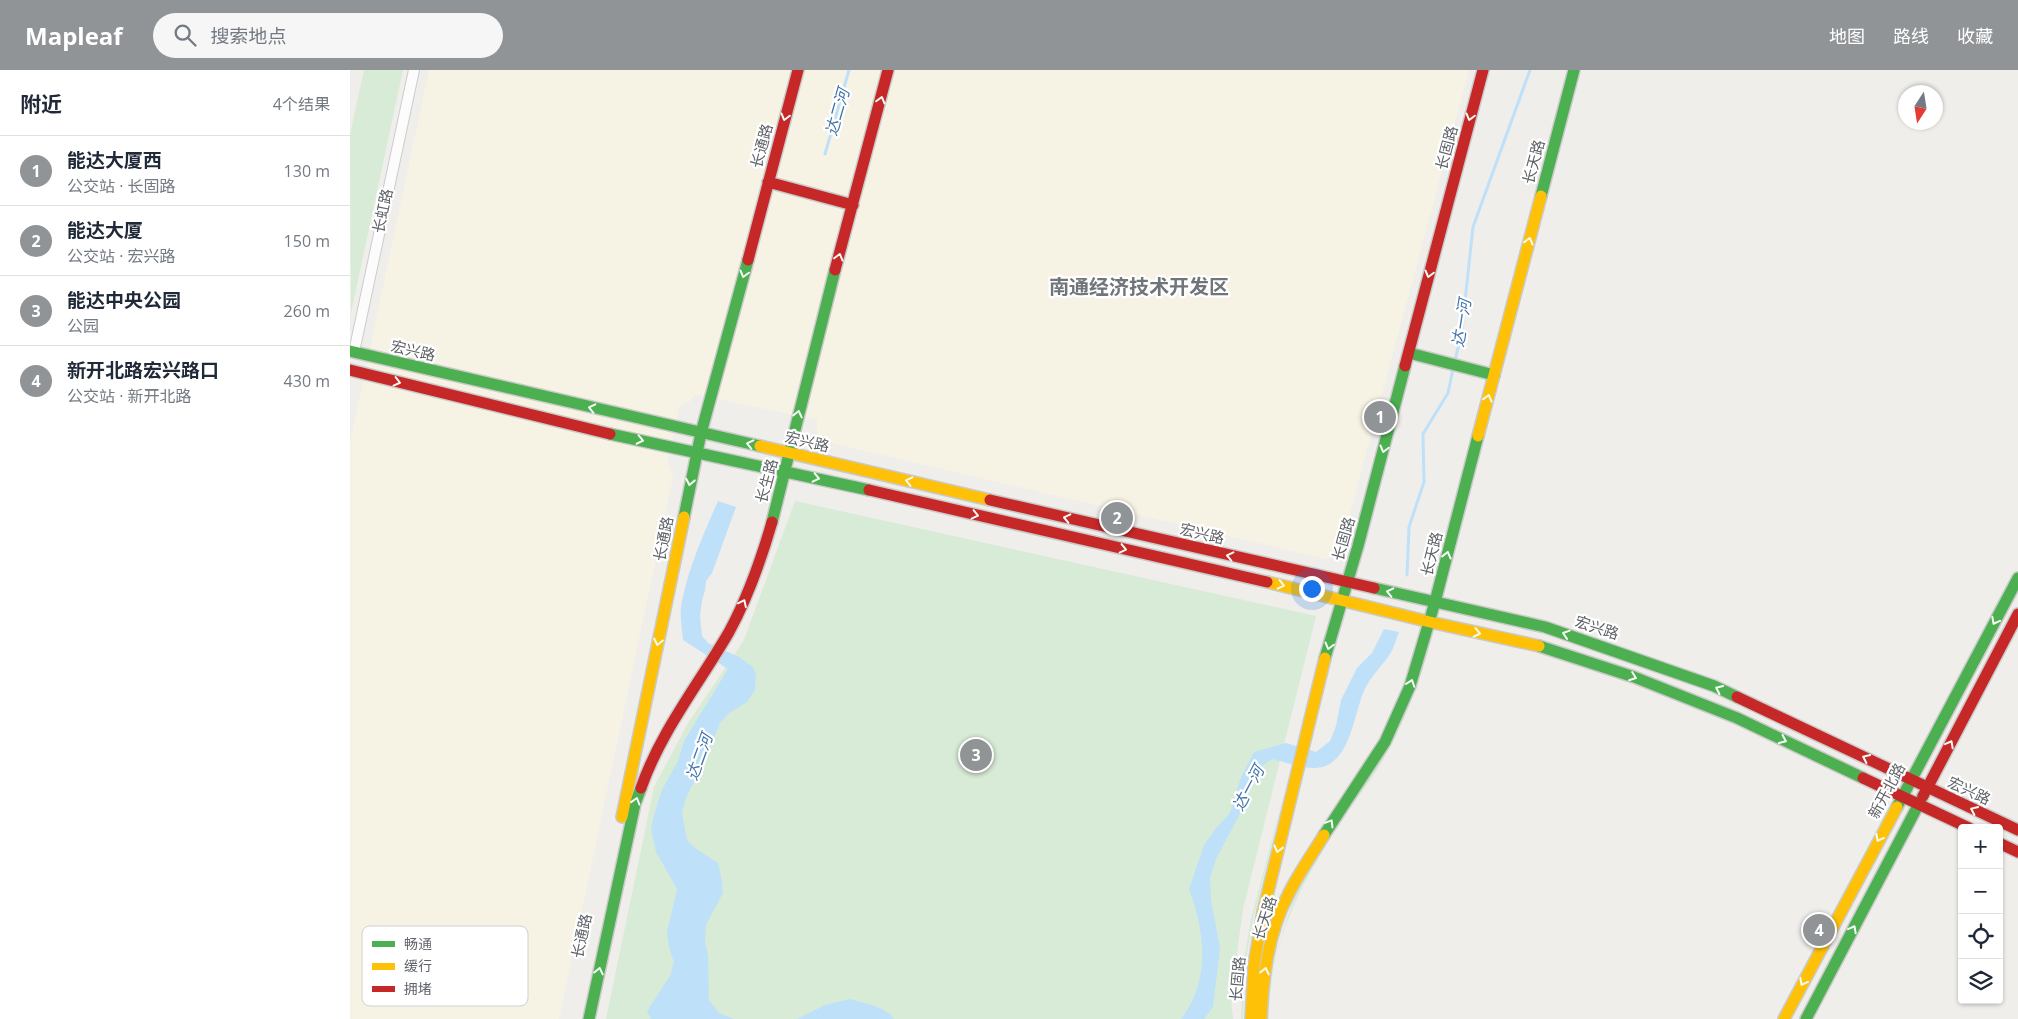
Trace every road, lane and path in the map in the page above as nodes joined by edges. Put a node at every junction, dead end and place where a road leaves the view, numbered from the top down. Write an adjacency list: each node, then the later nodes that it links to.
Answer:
1 (414, 70): 8 (street, 长虹路)
2 (798, 70): 6 (street, 长通路, one-way to 6)
3 (888, 70): 7 (street, 长生路, one-way to 3)
4 (1483, 70): 9 (street, 长固路, one-way to 9)
5 (1574, 70): 11 (street, 长天路, one-way to 5)
6 (768, 182): 7 (street); 12 (street, 长通路, one-way to 12)
7 (853, 205): 14 (street, 长生路, one-way to 7)
8 (352, 352): 12 (street, 宏兴路, one-way to 8)
9 (1409, 353): 11 (street); 17 (street, 长固路, one-way to 17)
10 (350, 371): 13 (street, one-way to 13)
11 (1494, 375): 19 (street, 长天路, one-way to 11)
12 (701, 433): 13 (street, 长通路); 14 (street, 宏兴路, one-way to 12)
13 (697, 452): 15 (street); 31 (street, 长通路, one-way to 31)
14 (790, 454): 15 (street, 长生路); 17 (street, 宏兴路, one-way to 14)
15 (785, 471): 18 (street, one-way to 18); 29 (street, 长生路, one-way to 15)
16 (2018, 578): 22 (street, 新开北路, one-way to 22)
17 (1346, 582): 18 (street, 长固路); 19 (street, 宏兴路, one-way to 17)
18 (1342, 599): 21 (street); 33 (street, 长固路, one-way to 33)
19 (1435, 602): 21 (street, 长天路); 22 (street, 宏兴路, one-way to 19)
20 (2018, 614): 23 (street, one-way to 20)
21 (1430, 622): 24 (street, one-way to 24); 34 (street, 长天路, one-way to 21)
22 (1910, 779): 23 (street, 宏兴路); 24 (street, 新开北路)
23 (1928, 788): 25 (street); 27 (street, 宏兴路, one-way to 23)
24 (1902, 795): 25 (street); 35 (street, 新开北路, one-way to 35)
25 (1919, 804): 26 (street); 36 (street, one-way to 25)
26 (1960, 824)
27 (2018, 830)
28 (2003, 845): 30 (street)
29 (625, 848): 32 (street, 长通路, one-way to 29)
30 (2018, 852)
31 (579, 1019)
32 (589, 1019)
33 (1251, 1019)
34 (1262, 1019)
35 (1784, 1019)
36 (1806, 1019)

